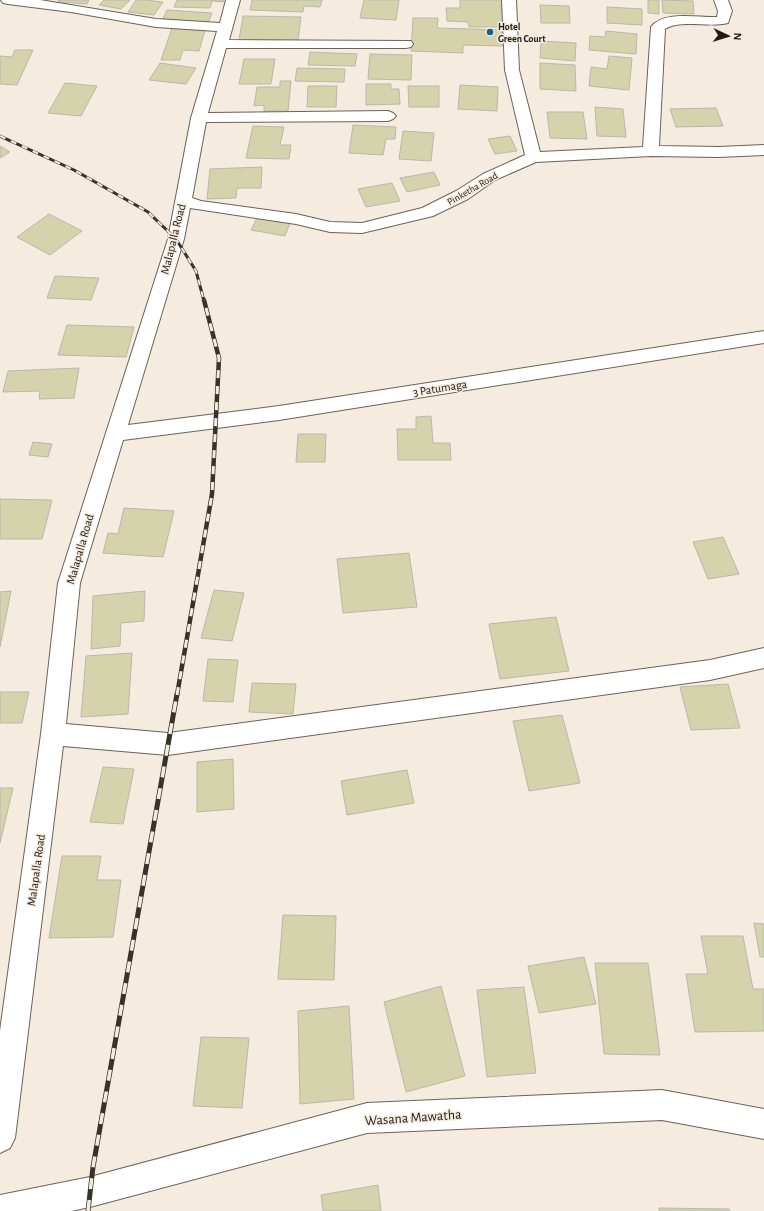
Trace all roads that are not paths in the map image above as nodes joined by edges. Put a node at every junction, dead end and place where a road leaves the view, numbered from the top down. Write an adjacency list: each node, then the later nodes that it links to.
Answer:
1 (8, 0): 5 (street)
2 (232, 0): 5 (street, Malapalla Road)
3 (509, 0): 11 (street)
4 (721, 0): 10 (street)
5 (222, 36): 6 (street); 8 (street, Malapalla Road)
6 (406, 44)
7 (388, 116): 8 (street)
8 (199, 118): 12 (street, Malapalla Road)
9 (764, 150): 10 (street, Pinketha Road)
10 (651, 151): 11 (street, Pinketha Road)
11 (533, 157): 12 (street, Pinketha Road)
12 (183, 202): 14 (street, Malapalla Road)
13 (764, 337): 14 (street, 3 Patumaga)
14 (114, 434): 16 (street, Malapalla Road)
15 (764, 658): 16 (street)
16 (53, 734): 18 (street, Malapalla Road)
17 (764, 1124): 19 (street, Wasana Mawatha)
18 (0, 1138)
19 (0, 1210)

